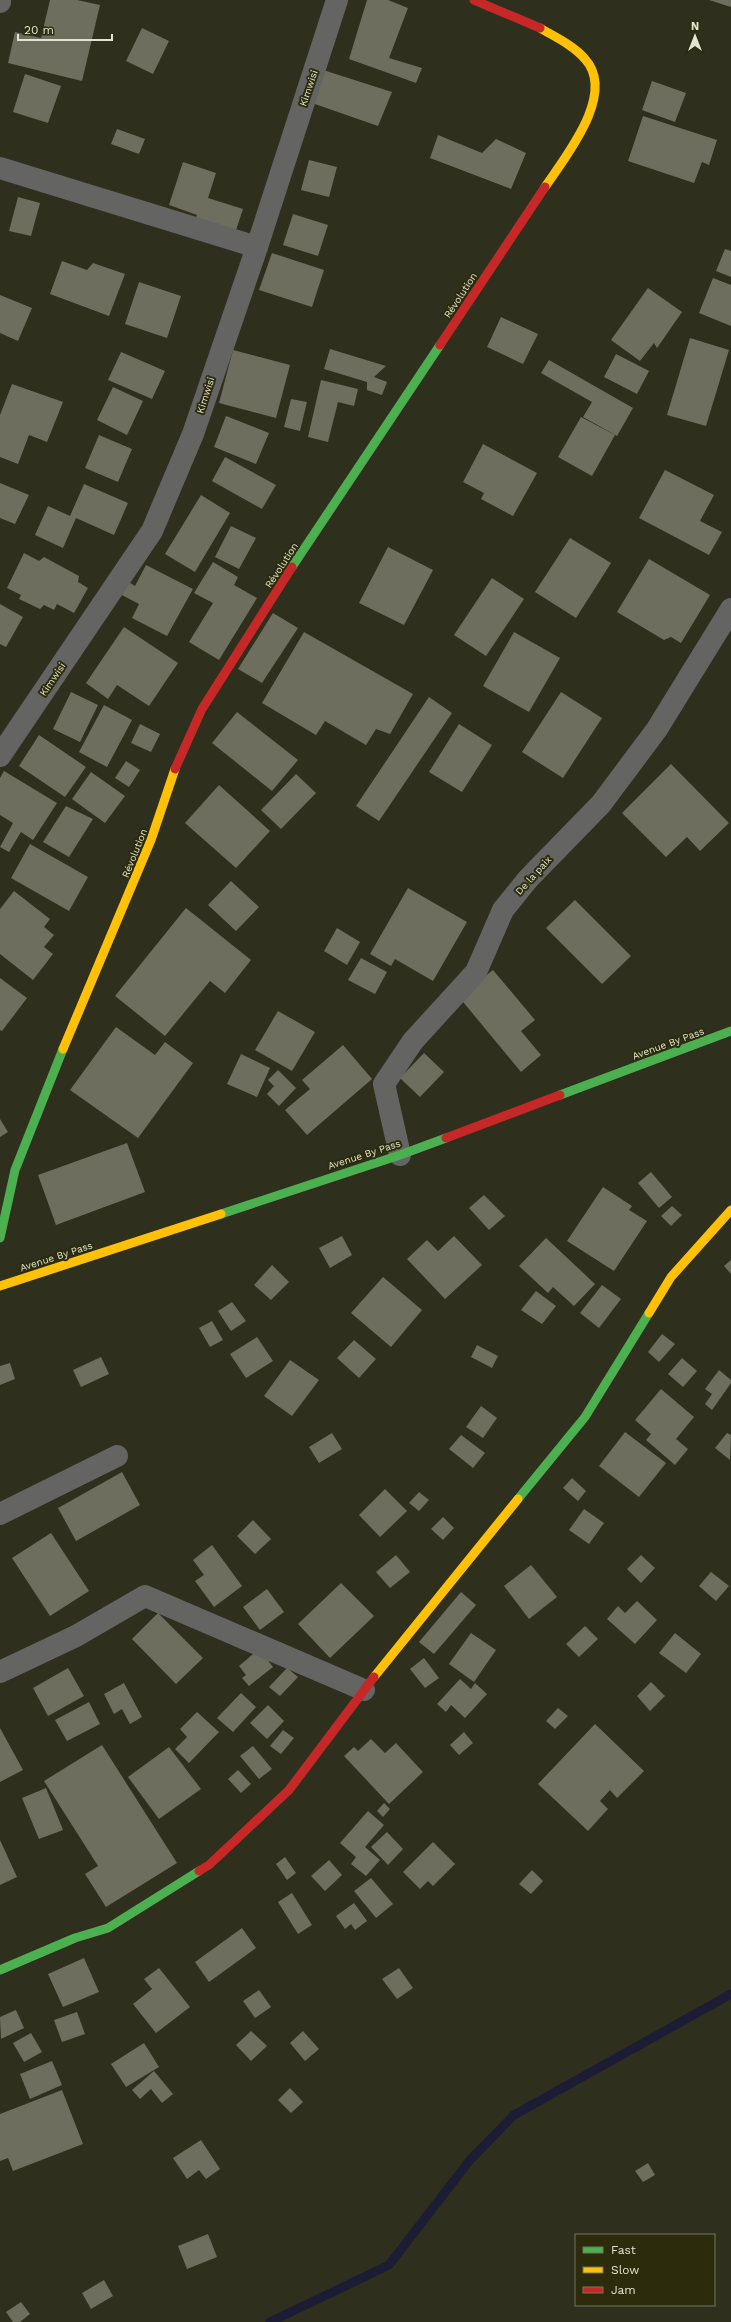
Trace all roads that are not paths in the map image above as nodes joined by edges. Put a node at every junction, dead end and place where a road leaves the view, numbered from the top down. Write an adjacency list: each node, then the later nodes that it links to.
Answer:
1 (337, 0): 4 (street, Kimwisi)
2 (474, 0): 10 (main road, Révolution)
3 (0, 168): 4 (street)
4 (257, 247): 6 (street, Kimwisi)
5 (731, 609): 8 (street, De la paix)
6 (0, 756)
7 (731, 1031): 8 (main road, Avenue By Pass)
8 (400, 1155): 11 (main road, Avenue By Pass)
9 (731, 1210): 15 (main road)
10 (0, 1238)
11 (0, 1286)
12 (117, 1456): 13 (street)
13 (0, 1514)
14 (0, 1672): 15 (street)
15 (364, 1690): 16 (main road)
16 (0, 1970)

